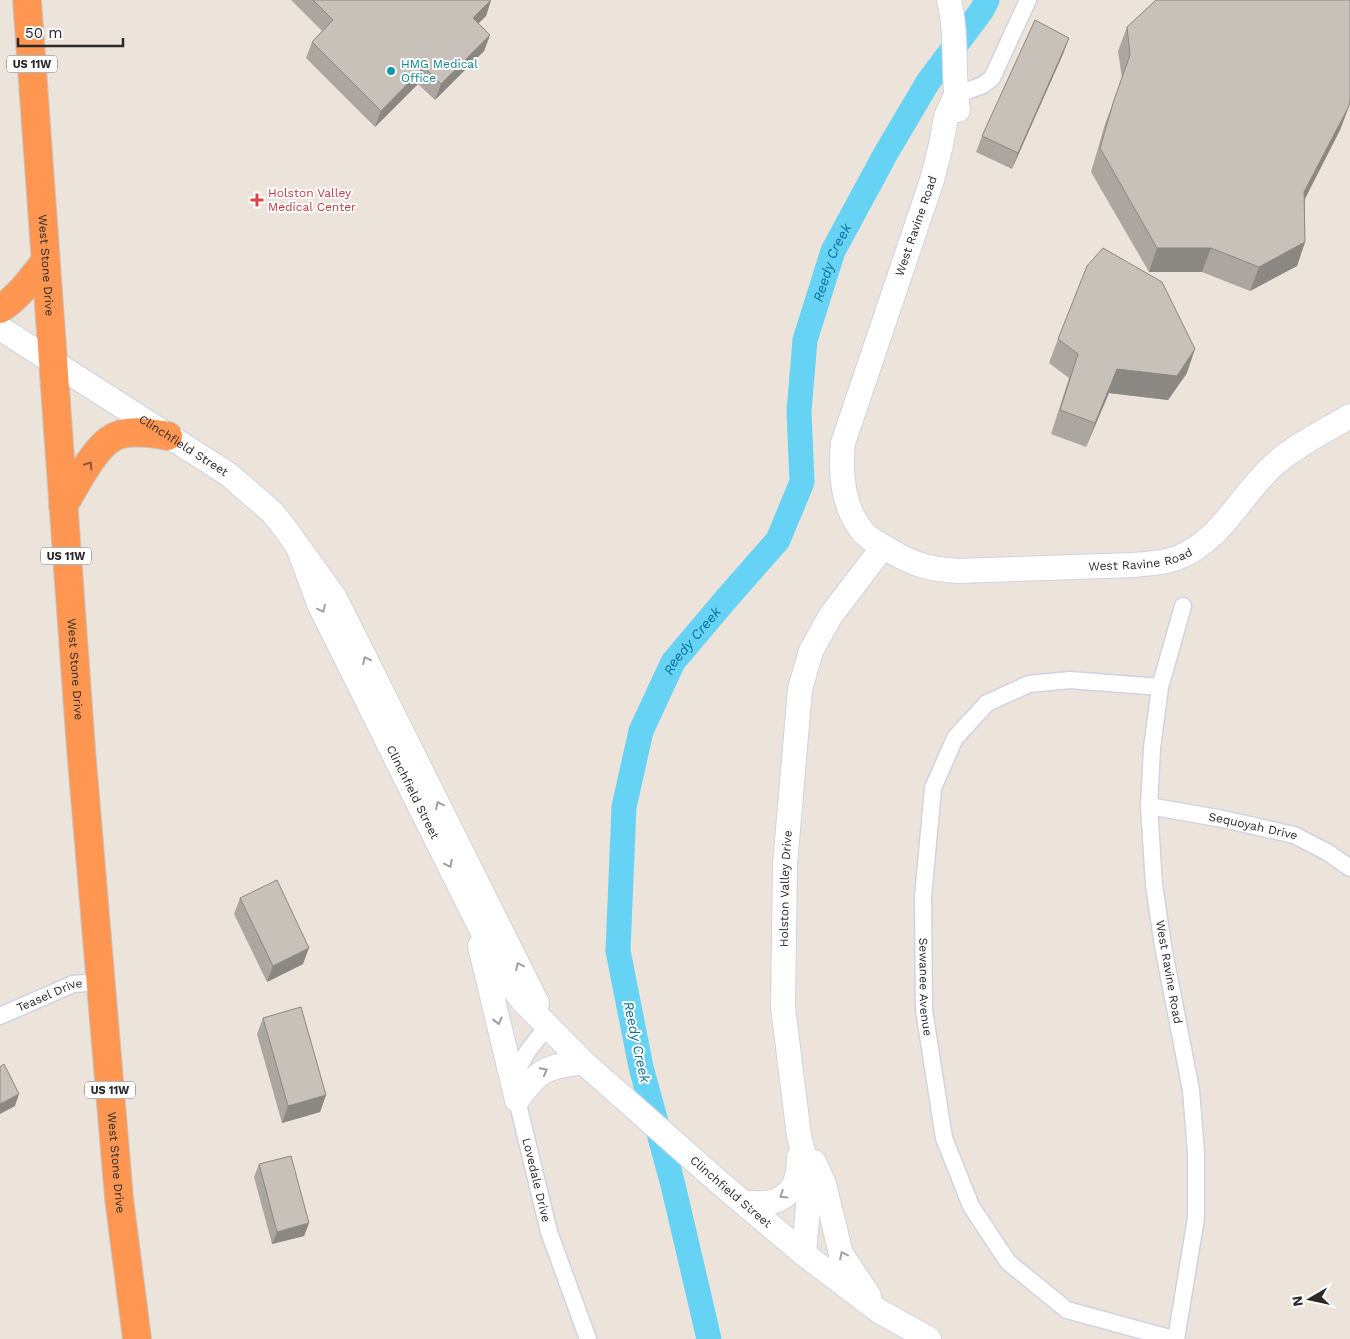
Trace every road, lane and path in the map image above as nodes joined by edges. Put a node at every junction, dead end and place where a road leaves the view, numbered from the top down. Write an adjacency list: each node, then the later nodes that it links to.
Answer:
1 (27, 0): 5 (highway, West Stone Drive / US 11W)
2 (949, 0): 4 (main road, West Ravine Road)
3 (1028, 0): 4 (street)
4 (956, 88): 12 (main road, West Ravine Road)
5 (45, 262): 6 (highway); 8 (highway, West Stone Drive / US 11W)
6 (0, 309)
7 (0, 328): 8 (main road, Clinchfield Street)
8 (52, 362): 10 (main road, Clinchfield Street); 11 (highway, West Stone Drive / US 11W)
9 (1350, 416): 12 (main road, West Ravine Road)
10 (168, 436): 11 (highway, one-way to 10); 13 (main road, Clinchfield Street)
11 (63, 506): 19 (highway, West Stone Drive / US 11W)
12 (883, 546): 24 (main road, Holston Valley Drive)
13 (298, 547): 18 (main road, Clinchfield Street, one-way to 18); 21 (main road, Clinchfield Street, one-way to 13)
14 (1183, 606): 15 (street, West Ravine Road)
15 (1160, 687): 16 (street, West Ravine Road); 31 (street, Sewanee Avenue)
16 (1149, 806): 17 (street, Sequoyah Drive); 31 (street, West Ravine Road)
17 (1350, 868)
18 (470, 906): 21 (main road, Clinchfield Street); 23 (main road, one-way to 23)
19 (101, 982): 20 (street, Teasel Drive); 28 (highway, West Stone Drive / US 11W)
20 (0, 1016)
21 (548, 1026): 22 (main road, Clinchfield Street); 23 (street, Lovedale Drive)
22 (583, 1062): 23 (main road, one-way to 22); 25 (main road, Clinchfield Street)
23 (517, 1100): 29 (street, Lovedale Drive)
24 (798, 1128): 25 (main road, one-way to 25); 26 (main road, Holston Valley Drive); 27 (main road, one-way to 24)
25 (744, 1203): 26 (main road, Clinchfield Street)
26 (804, 1254): 27 (main road, Clinchfield Street)
27 (879, 1311): 30 (main road, Clinchfield Street)
28 (137, 1339)
29 (588, 1339)
30 (929, 1339)
31 (1175, 1339)

